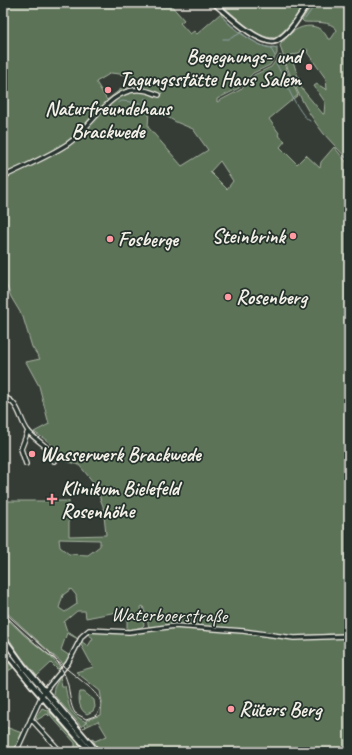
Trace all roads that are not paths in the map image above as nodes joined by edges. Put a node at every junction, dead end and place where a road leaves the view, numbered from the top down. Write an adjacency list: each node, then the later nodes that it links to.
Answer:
1 (214, 3): 2 (street)
2 (308, 3)
3 (159, 95): 4 (street)
4 (3, 177)
5 (3, 397): 6 (street)
6 (28, 431): 7 (street); 8 (street)
7 (54, 461)
8 (26, 464)
9 (349, 636): 12 (street, Waterboerstraße)
10 (3, 638): 12 (main road)
11 (3, 649): 13 (main road)
12 (45, 691): 13 (street, Waterboerstraße); 18 (main road)
13 (42, 696): 14 (street, Waterboerstraße); 17 (main road)
14 (31, 719): 15 (street, Waterboerstraße); 16 (street)
15 (16, 752)
16 (61, 752)
17 (91, 752)
18 (97, 752)

